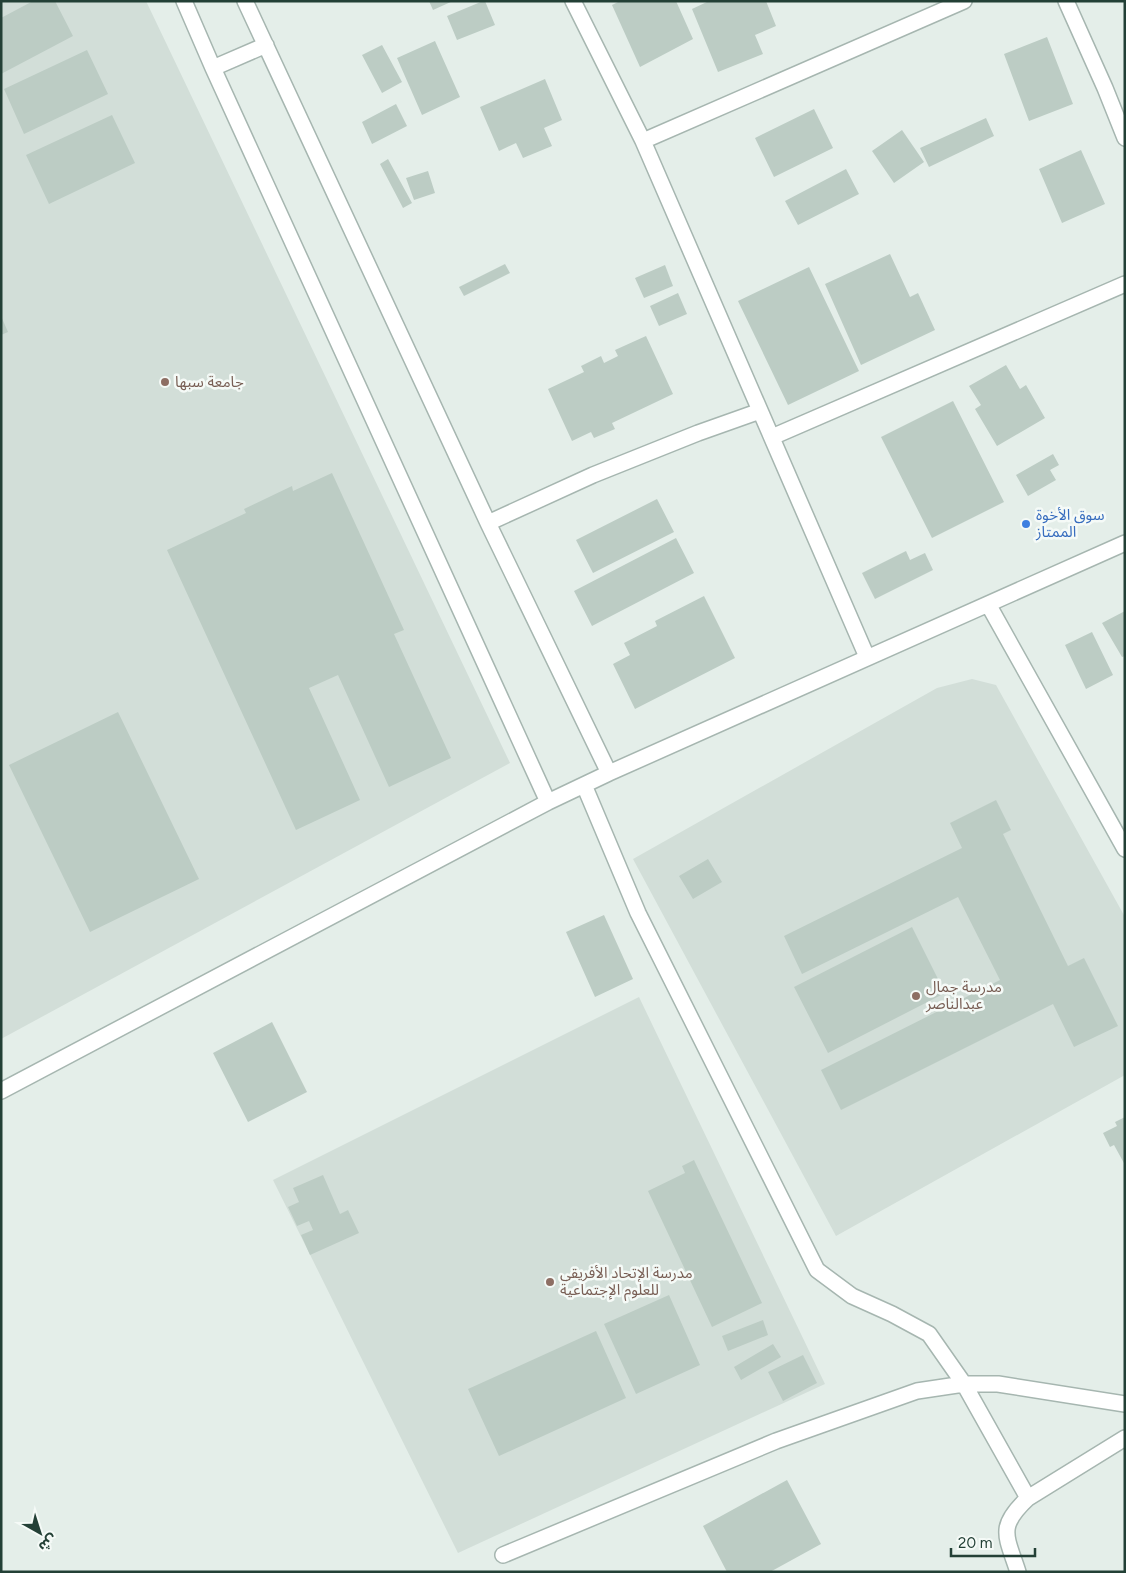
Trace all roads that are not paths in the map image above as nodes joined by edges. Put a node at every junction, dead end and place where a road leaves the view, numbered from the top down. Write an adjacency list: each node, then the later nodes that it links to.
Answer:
1 (184, 1): 7 (street)
2 (245, 1): 6 (street)
3 (572, 1): 9 (street)
4 (964, 1): 9 (street)
5 (1066, 1): 8 (street)
6 (266, 45): 7 (street); 13 (street)
7 (213, 68): 19 (street)
8 (1125, 138)
9 (643, 141): 11 (street)
10 (1125, 284): 12 (street)
11 (760, 411): 12 (street); 13 (street)
12 (772, 437): 16 (street)
13 (488, 523): 17 (street)
14 (1125, 543): 15 (street)
15 (988, 604): 16 (street); 20 (street)
16 (867, 658): 17 (street)
17 (609, 773): 18 (street)
18 (584, 785): 19 (street); 22 (street)
19 (548, 802): 21 (street)
20 (1125, 849)
21 (1, 1091)
22 (964, 1384): 23 (street); 25 (street); 26 (street)
23 (1125, 1404)
24 (1125, 1438): 25 (street)
25 (1028, 1498): 27 (street)
26 (503, 1555)
27 (1018, 1572)

